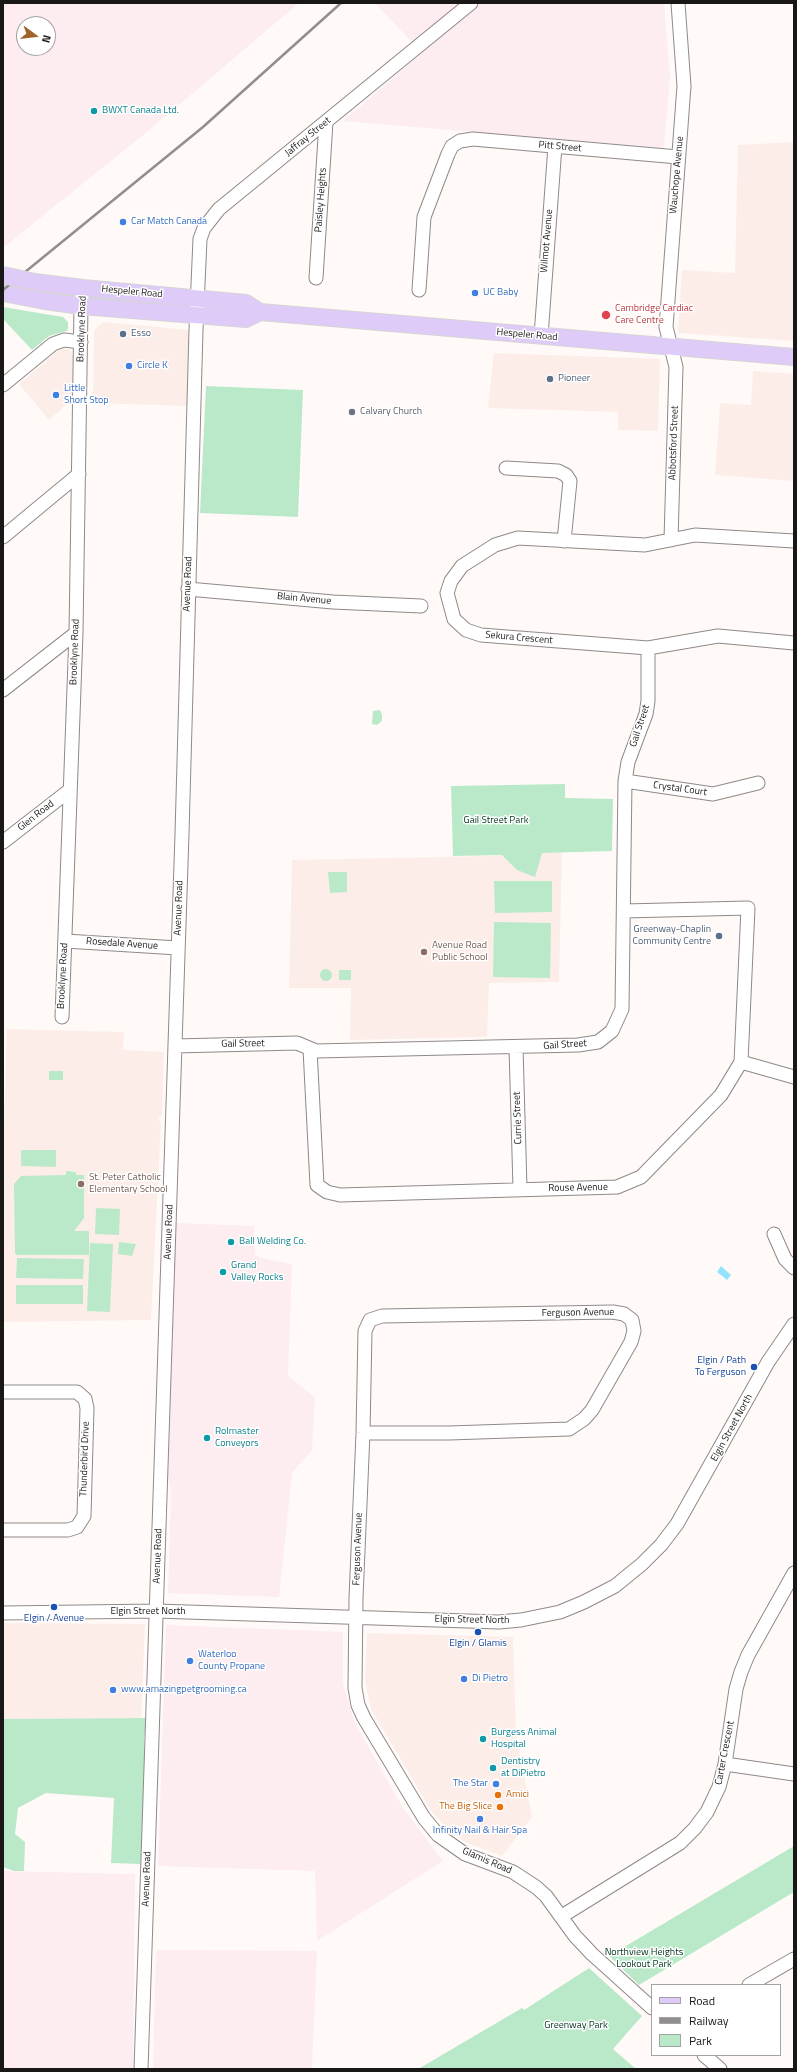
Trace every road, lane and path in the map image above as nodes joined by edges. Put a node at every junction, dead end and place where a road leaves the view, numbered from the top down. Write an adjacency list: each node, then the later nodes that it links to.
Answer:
1 (471, 3): 3 (street, Jaffray Street)
2 (678, 3): 5 (street, Wauchope Avenue)
3 (326, 122): 7 (street, Paisley Heights); 11 (street, Jaffray Street)
4 (555, 146): 5 (street, Pitt Street); 9 (street, Pitt Street); 15 (street, Wilmot Avenue)
5 (678, 158): 17 (street, Wauchope Avenue)
6 (3, 275): 8 (main road, Hespeler Road, bridge)
7 (316, 278)
8 (83, 288): 11 (main road, Hespeler Road); 12 (street, Brooklyne Road)
9 (419, 290)
10 (10, 294): 12 (main road, Hespeler Road)
11 (198, 298): 13 (main road, Hespeler Road); 14 (street, Avenue Road)
12 (82, 306): 14 (main road, Hespeler Road); 16 (street, Brooklyne Road)
13 (260, 312): 14 (main road, Hespeler Road); 15 (main road, Hespeler Road)
14 (196, 315): 26 (street, Avenue Road)
15 (541, 336): 17 (main road, Hespeler Road)
16 (81, 342): 19 (street); 21 (street, Brooklyne Road)
17 (671, 347): 18 (main road, Hespeler Road); 23 (street, Abbotsford Street)
18 (794, 357)
19 (3, 385)
20 (506, 468): 24 (street)
21 (79, 474): 22 (street); 28 (street, Brooklyne Road)
22 (3, 537)
23 (671, 540): 24 (street, Sekura Crescent); 25 (street, Sekura Crescent)
24 (564, 541): 30 (street, Sekura Crescent)
25 (794, 541)
26 (188, 589): 27 (street, Blain Avenue); 38 (street, Avenue Road)
27 (420, 606)
28 (76, 633): 31 (street); 34 (street, Brooklyne Road)
29 (794, 643): 30 (street, Sekura Crescent)
30 (648, 648): 32 (street, Gail Street)
31 (4, 685)
32 (625, 781): 33 (street, Crystal Court); 36 (street, Gail Street)
33 (758, 783)
34 (70, 790): 35 (street, Glen Road); 37 (street, Brooklyne Road)
35 (3, 842)
36 (624, 911): 41 (street, Gail Street); 43 (street, Rouse Avenue)
37 (65, 940): 38 (street, Rosedale Avenue); 39 (street, Brooklyne Road)
38 (178, 948): 40 (street, Avenue Road)
39 (62, 1017)
40 (175, 1046): 42 (street, Gail Street); 53 (street, Avenue Road)
41 (516, 1047): 42 (street, Gail Street); 45 (street, Currie Street)
42 (310, 1049): 45 (street, Rouse Avenue)
43 (740, 1062): 44 (street); 45 (street, Rouse Avenue)
44 (794, 1077)
45 (520, 1189)
46 (774, 1234): 47 (street)
47 (794, 1268)
48 (794, 1324): 55 (street, Elgin Street North)
49 (3, 1392): 51 (street, Thunderbird Drive)
50 (363, 1433): 50 (street, Ferguson Avenue); 55 (street, Ferguson Avenue)
51 (3, 1530)
52 (794, 1573): 56 (street, Carter Crescent)
53 (156, 1611): 54 (street, Elgin Street North); 55 (street, Elgin Street North); 63 (street, Avenue Road)
54 (3, 1613)
55 (356, 1618): 58 (street, Glamis Road)
56 (725, 1764): 57 (street); 58 (street, Carter Crescent)
57 (794, 1774)
58 (562, 1916): 61 (street, Glamis Road)
59 (794, 1961): 60 (street)
60 (750, 1984)
61 (651, 2007)
62 (705, 2056): 64 (street)
63 (141, 2069)
64 (720, 2069)

